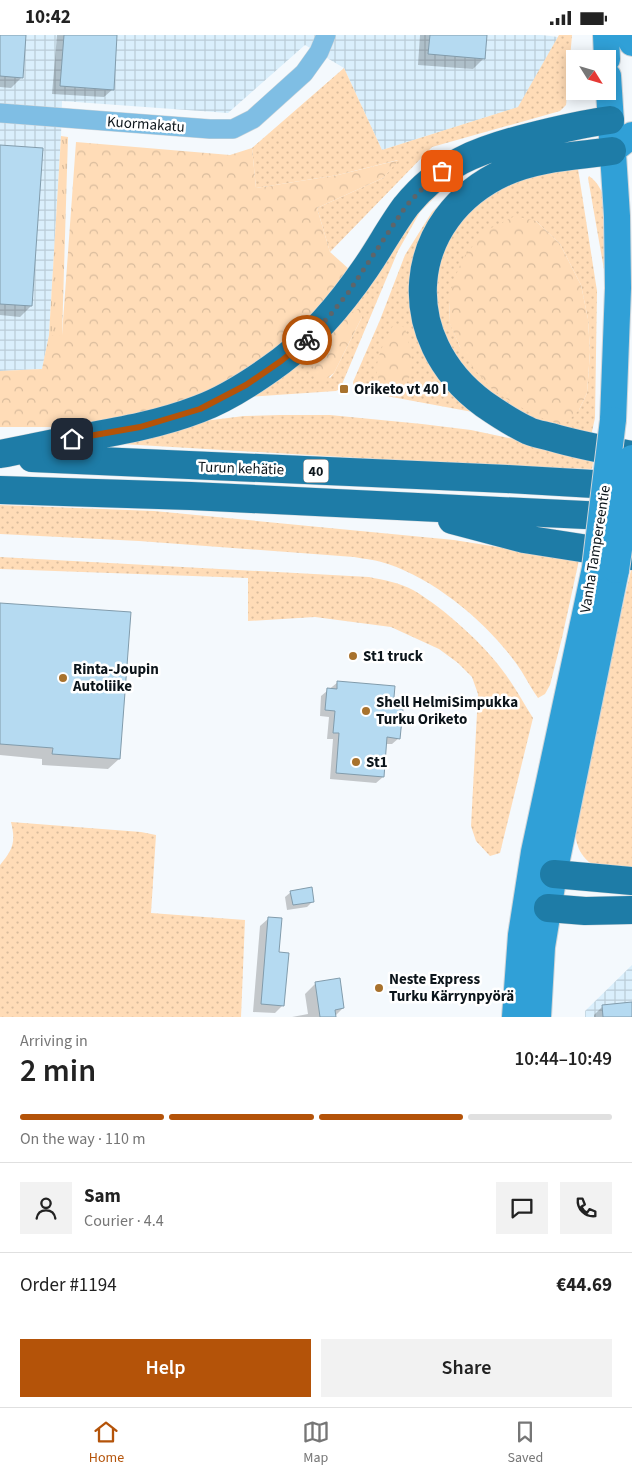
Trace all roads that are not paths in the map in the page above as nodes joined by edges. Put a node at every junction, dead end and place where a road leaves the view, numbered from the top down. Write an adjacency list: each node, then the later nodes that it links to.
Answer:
1 (326, 35): 7 (street, Kuormakatu)
2 (606, 35): 5 (main road)
3 (632, 35): 4 (main road)
4 (632, 43)
5 (607, 50)
6 (614, 100): 8 (main road, Vanha Tampereentie)
7 (0, 113)
8 (621, 125): 9 (main road, Vanha Tampereentie); 10 (highway)
9 (622, 143): 11 (highway); 16 (main road, Vanha Tampereentie, bridge)
10 (0, 456): 12 (highway, Turun kehätie / 40)
11 (632, 456): 16 (main road, Vanha Tampereentie, bridge)
12 (632, 486)
13 (0, 490): 14 (highway, Turun kehätie / 40)
14 (395, 505): 15 (highway, Turun kehätie / 40); 16 (highway)
15 (632, 518)
16 (614, 565): 17 (main road, Vanha Tampereentie); 19 (main road, Vanha Tampereentie)
17 (554, 874): 18 (highway); 19 (main road); 20 (main road, Vanha Tampereentie)
18 (632, 881)
19 (528, 890): 20 (main road); 22 (main road, Vanha Tampereentie)
20 (548, 908): 21 (highway); 23 (main road, Vanha Tampereentie)
21 (632, 910)
22 (515, 1017)
23 (538, 1017)

